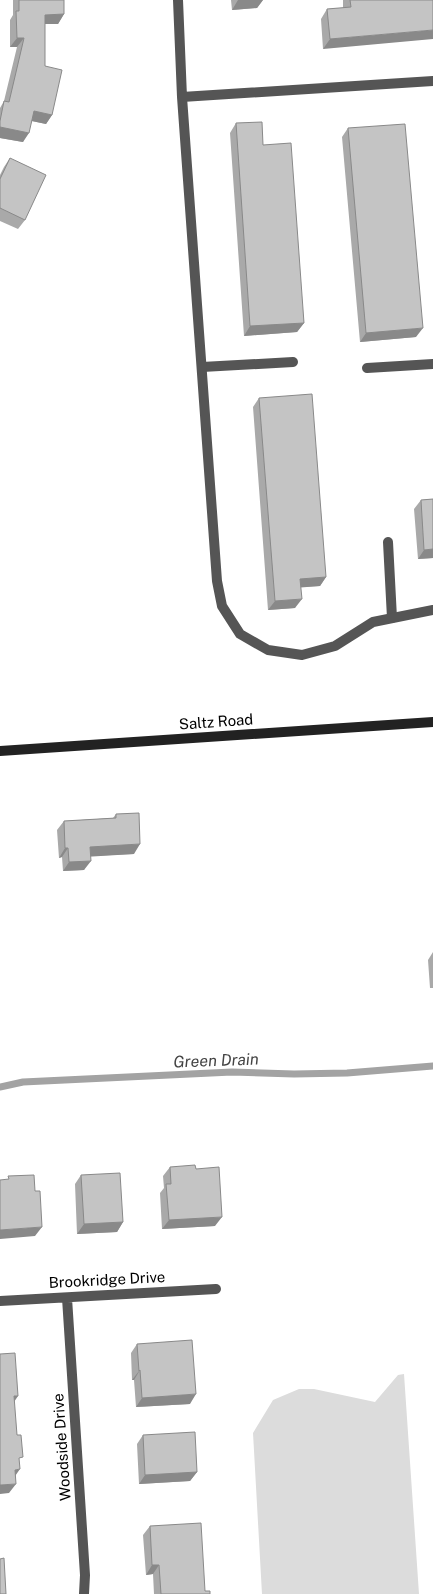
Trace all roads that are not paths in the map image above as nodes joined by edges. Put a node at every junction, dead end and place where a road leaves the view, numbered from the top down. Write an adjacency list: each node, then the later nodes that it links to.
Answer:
1 (178, 0): 3 (street)
2 (433, 81): 3 (street)
3 (182, 97): 6 (street)
4 (292, 362): 6 (street)
5 (433, 364): 7 (street)
6 (202, 367): 10 (street)
7 (367, 368)
8 (388, 542): 10 (street)
9 (433, 610): 10 (street)
10 (392, 618)
11 (433, 722): 12 (street, Saltz Road)
12 (0, 751)
13 (216, 1289): 14 (street, Brookridge Drive)
14 (67, 1298): 15 (street, Brookridge Drive); 16 (street, Woodside Drive)
15 (0, 1301)
16 (84, 1594)

